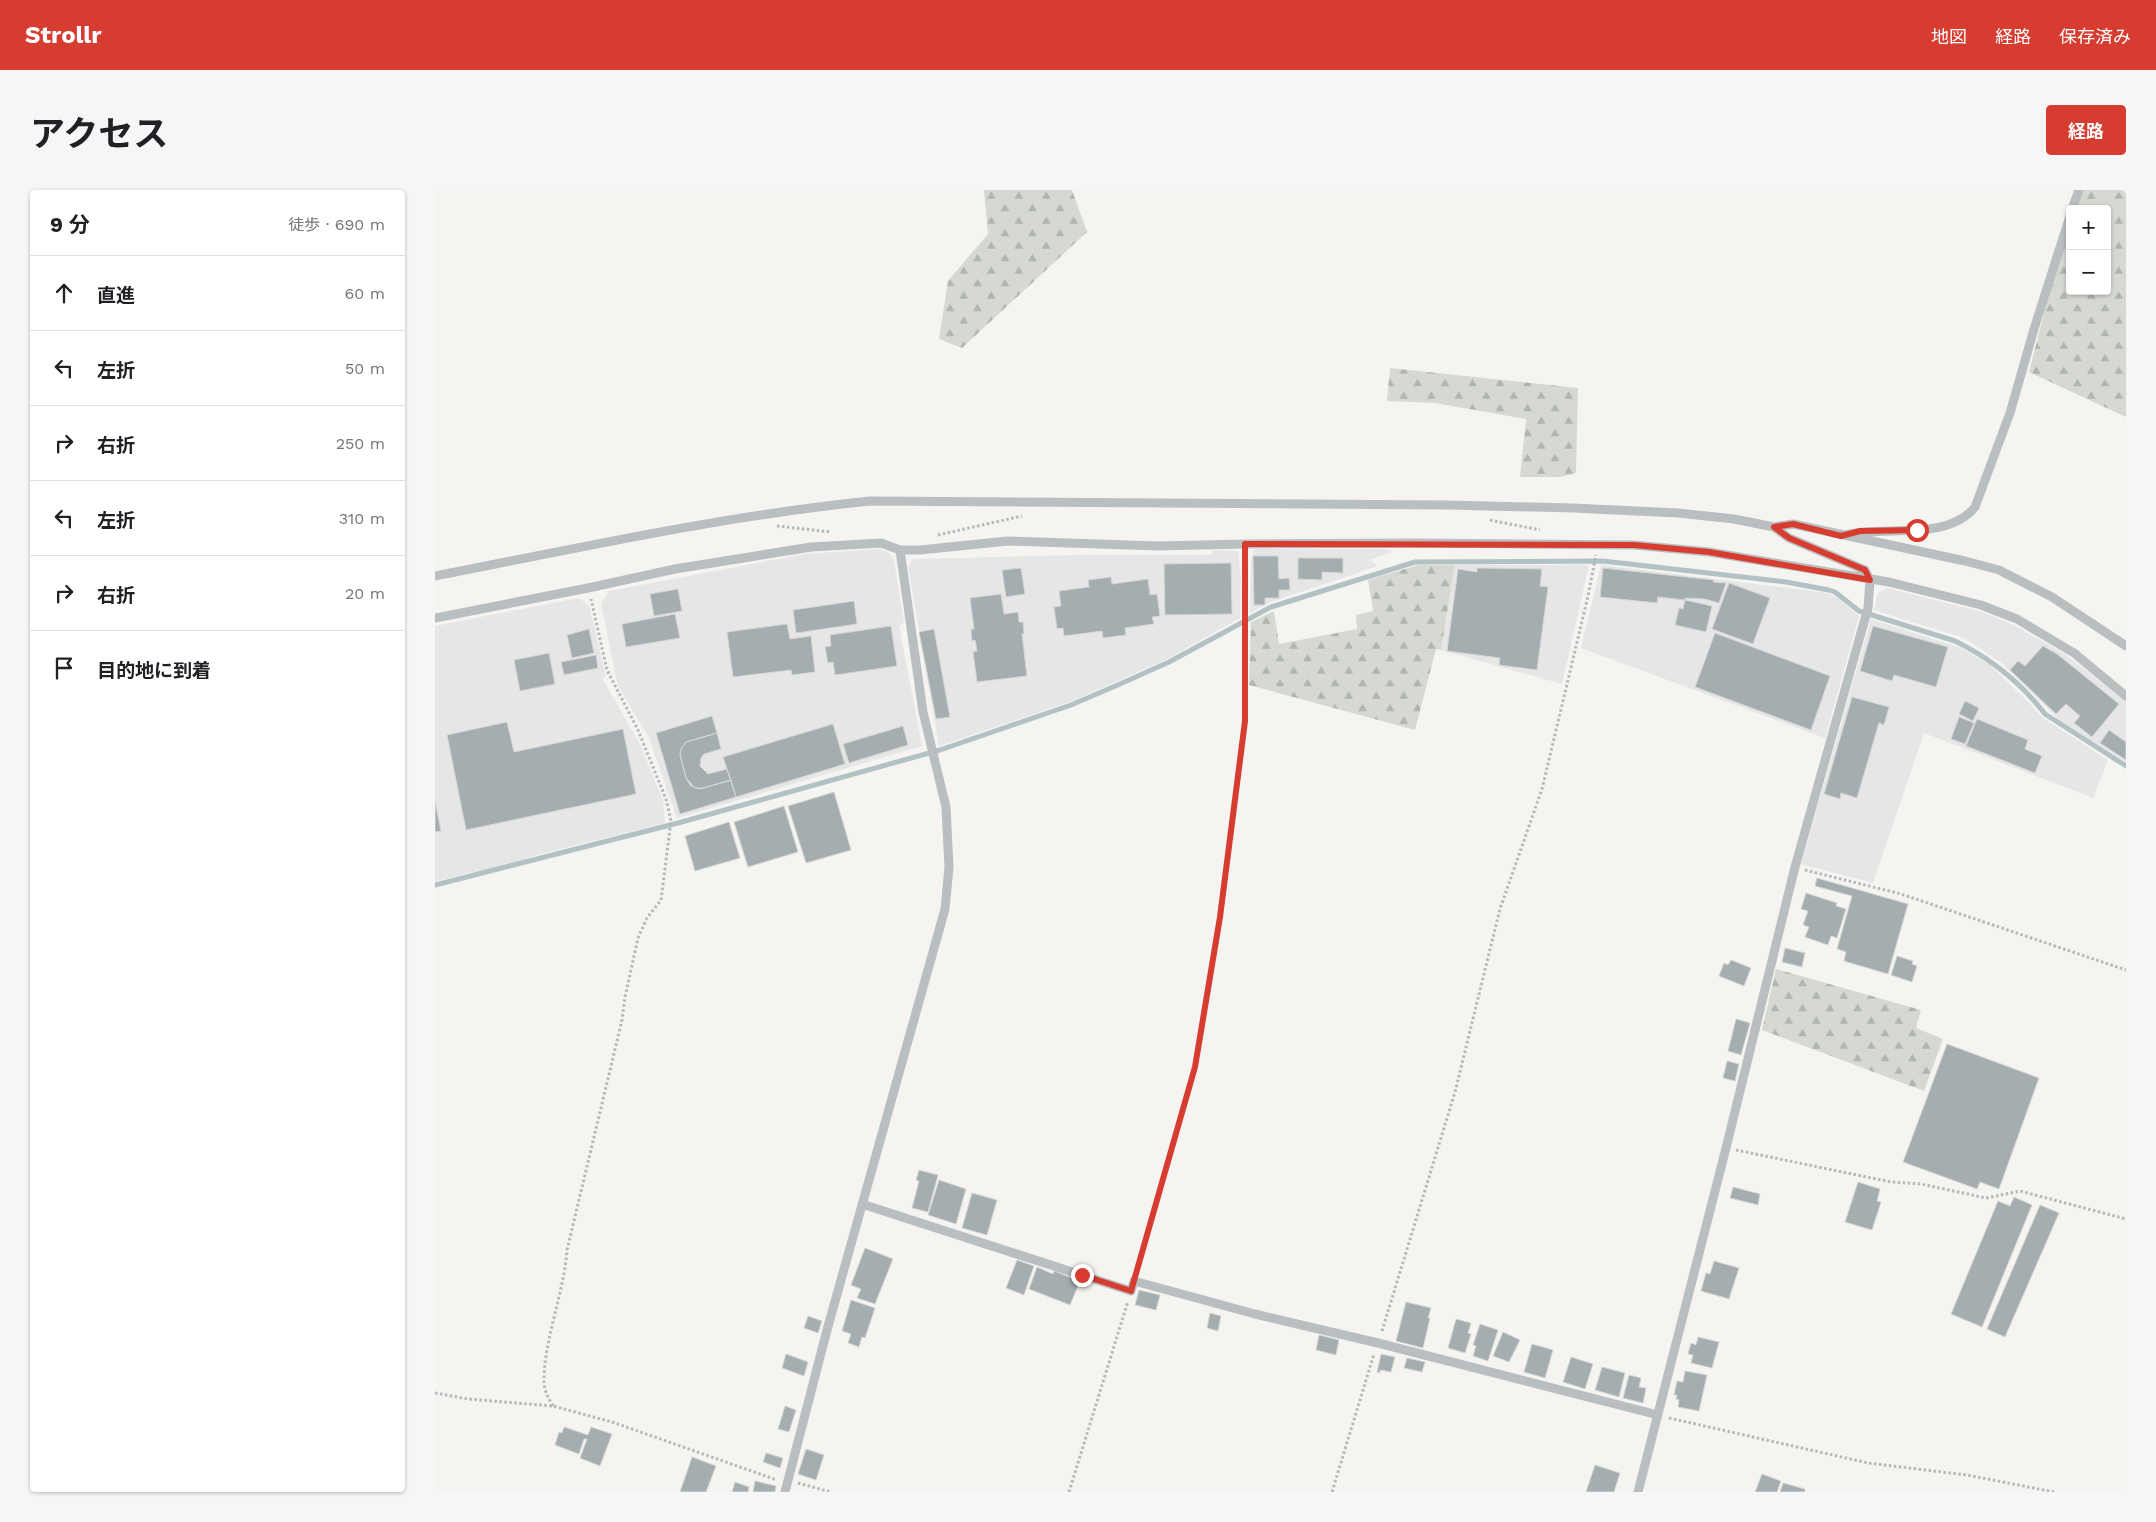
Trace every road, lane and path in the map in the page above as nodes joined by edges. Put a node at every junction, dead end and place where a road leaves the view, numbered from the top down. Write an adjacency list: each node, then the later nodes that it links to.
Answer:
1 (2079, 190): 2 (street)
2 (2073, 205)
3 (2066, 228): 10 (street)
4 (1028, 515): 13 (path)
5 (1484, 518): 8 (path)
6 (769, 525): 9 (path)
7 (1774, 527): 10 (street); 15 (street); 16 (street)
8 (1546, 531)
9 (834, 532)
10 (1841, 536): 19 (street)
11 (1245, 544): 13 (street); 16 (street); 26 (path)
12 (900, 550): 13 (street); 17 (street); 24 (street)
13 (920, 550)
14 (1596, 555): 28 (path)
15 (435, 576)
16 (1870, 580): 20 (street); 21 (street)
17 (588, 588): 18 (street); 30 (path)
18 (435, 618)
19 (2126, 646)
20 (2126, 696)
21 (1795, 867): 22 (path); 23 (street)
22 (2126, 970)
23 (1726, 1148): 25 (path); 31 (street)
24 (862, 1204): 27 (street); 32 (street)
25 (2126, 1219)
26 (1135, 1281): 27 (street); 28 (street)
27 (1131, 1291): 35 (path)
28 (1378, 1343): 31 (street); 36 (path)
29 (435, 1393): 30 (path)
30 (553, 1406): 32 (path)
31 (1658, 1415): 37 (street); 38 (path)
32 (789, 1482): 33 (street); 34 (path)
33 (785, 1492)
34 (831, 1492)
35 (1069, 1492)
36 (1332, 1492)
37 (1638, 1492)
38 (2054, 1492)

